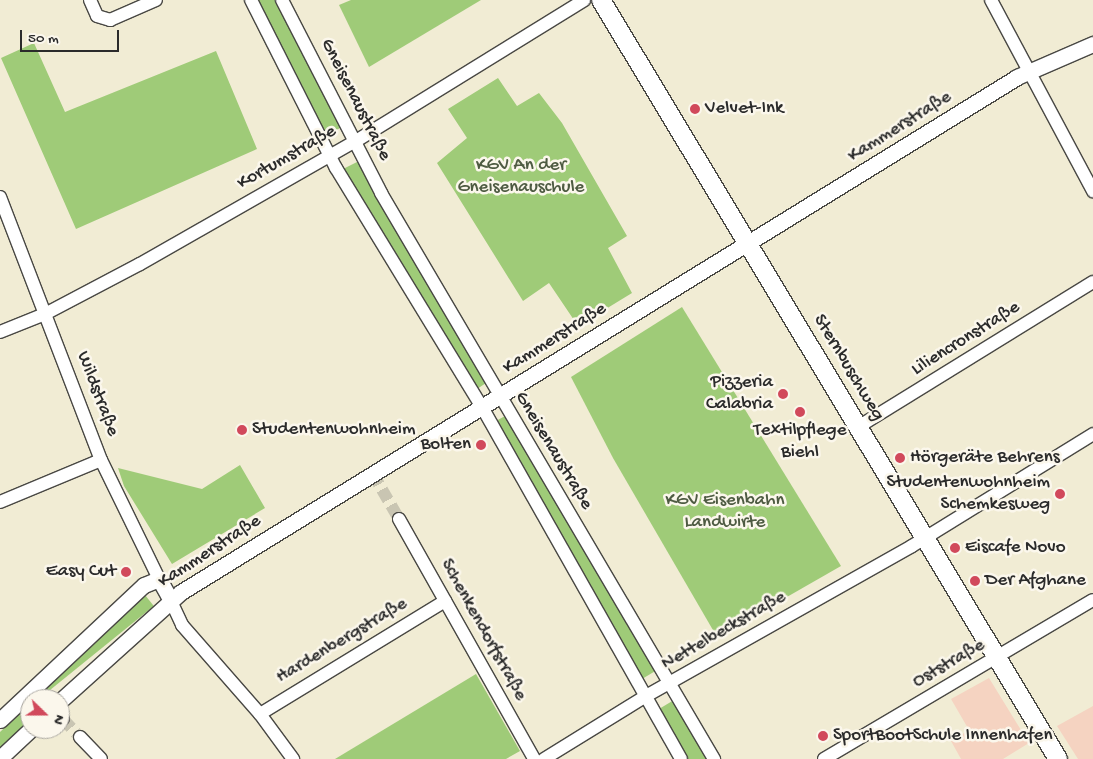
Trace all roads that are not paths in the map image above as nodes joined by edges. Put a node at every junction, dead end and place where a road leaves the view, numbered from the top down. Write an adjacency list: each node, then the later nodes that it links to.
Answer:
1 (90, 0): 2 (street)
2 (156, 0)
3 (251, 0): 11 (street, Gneisenaustraße)
4 (282, 0): 10 (street, Gneisenaustraße)
5 (584, 0): 10 (street, Kortumstraße)
6 (602, 0): 14 (main road, Sternbuschweg)
7 (991, 0): 9 (street)
8 (1093, 44): 9 (street, Kammerstraße)
9 (1030, 71): 12 (street); 14 (street, Kammerstraße)
10 (356, 141): 11 (street, Kortumstraße); 18 (street, Gneisenaustraße)
11 (329, 156): 16 (street, Kortumstraße); 19 (street, Gneisenaustraße)
12 (1093, 191)
13 (0, 197): 16 (street, Wildstraße)
14 (747, 244): 18 (street, Kammerstraße); 20 (main road, Sternbuschweg)
15 (1093, 282): 20 (street, Liliencronstraße)
16 (45, 314): 17 (street, Kortumstraße); 22 (street, Wildstraße)
17 (0, 332)
18 (499, 397): 19 (street, Kammerstraße); 31 (street, Gneisenaustraße)
19 (482, 407): 27 (street, Kammerstraße); 33 (street, Gneisenaustraße)
20 (858, 427): 25 (main road, Sternbuschweg)
21 (1093, 434): 25 (street, Nettelbeckstraße)
22 (101, 460): 23 (street); 26 (street, Wildstraße)
23 (0, 502)
24 (399, 519): 29 (street, Schenkendorfstraße)
25 (925, 538): 30 (main road, Sternbuschweg); 31 (street, Nettelbeckstraße)
26 (159, 579): 27 (street, Wildstraße); 35 (street, Kammerstraße)
27 (170, 600): 32 (street, Kammerstraße); 34 (street)
28 (1093, 600): 30 (street, Oststraße)
29 (445, 601): 34 (street, Hardenbergstraße); 41 (street, Schenkendorfstraße)
30 (996, 658): 45 (street, Oststraße); 46 (main road, Sternbuschweg)
31 (670, 683): 33 (street, Nettelbeckstraße); 44 (street, Gneisenaustraße)
32 (70, 693)
33 (646, 696): 42 (street, Nettelbeckstraße); 43 (street, Gneisenaustraße)
34 (260, 714): 40 (street)
35 (0, 720)
36 (80, 736): 39 (street)
37 (20, 739): 38 (street)
38 (0, 758)
39 (101, 759)
40 (293, 759)
41 (534, 759)
42 (544, 759)
43 (681, 759)
44 (714, 759)
45 (824, 759)
46 (1058, 759)

